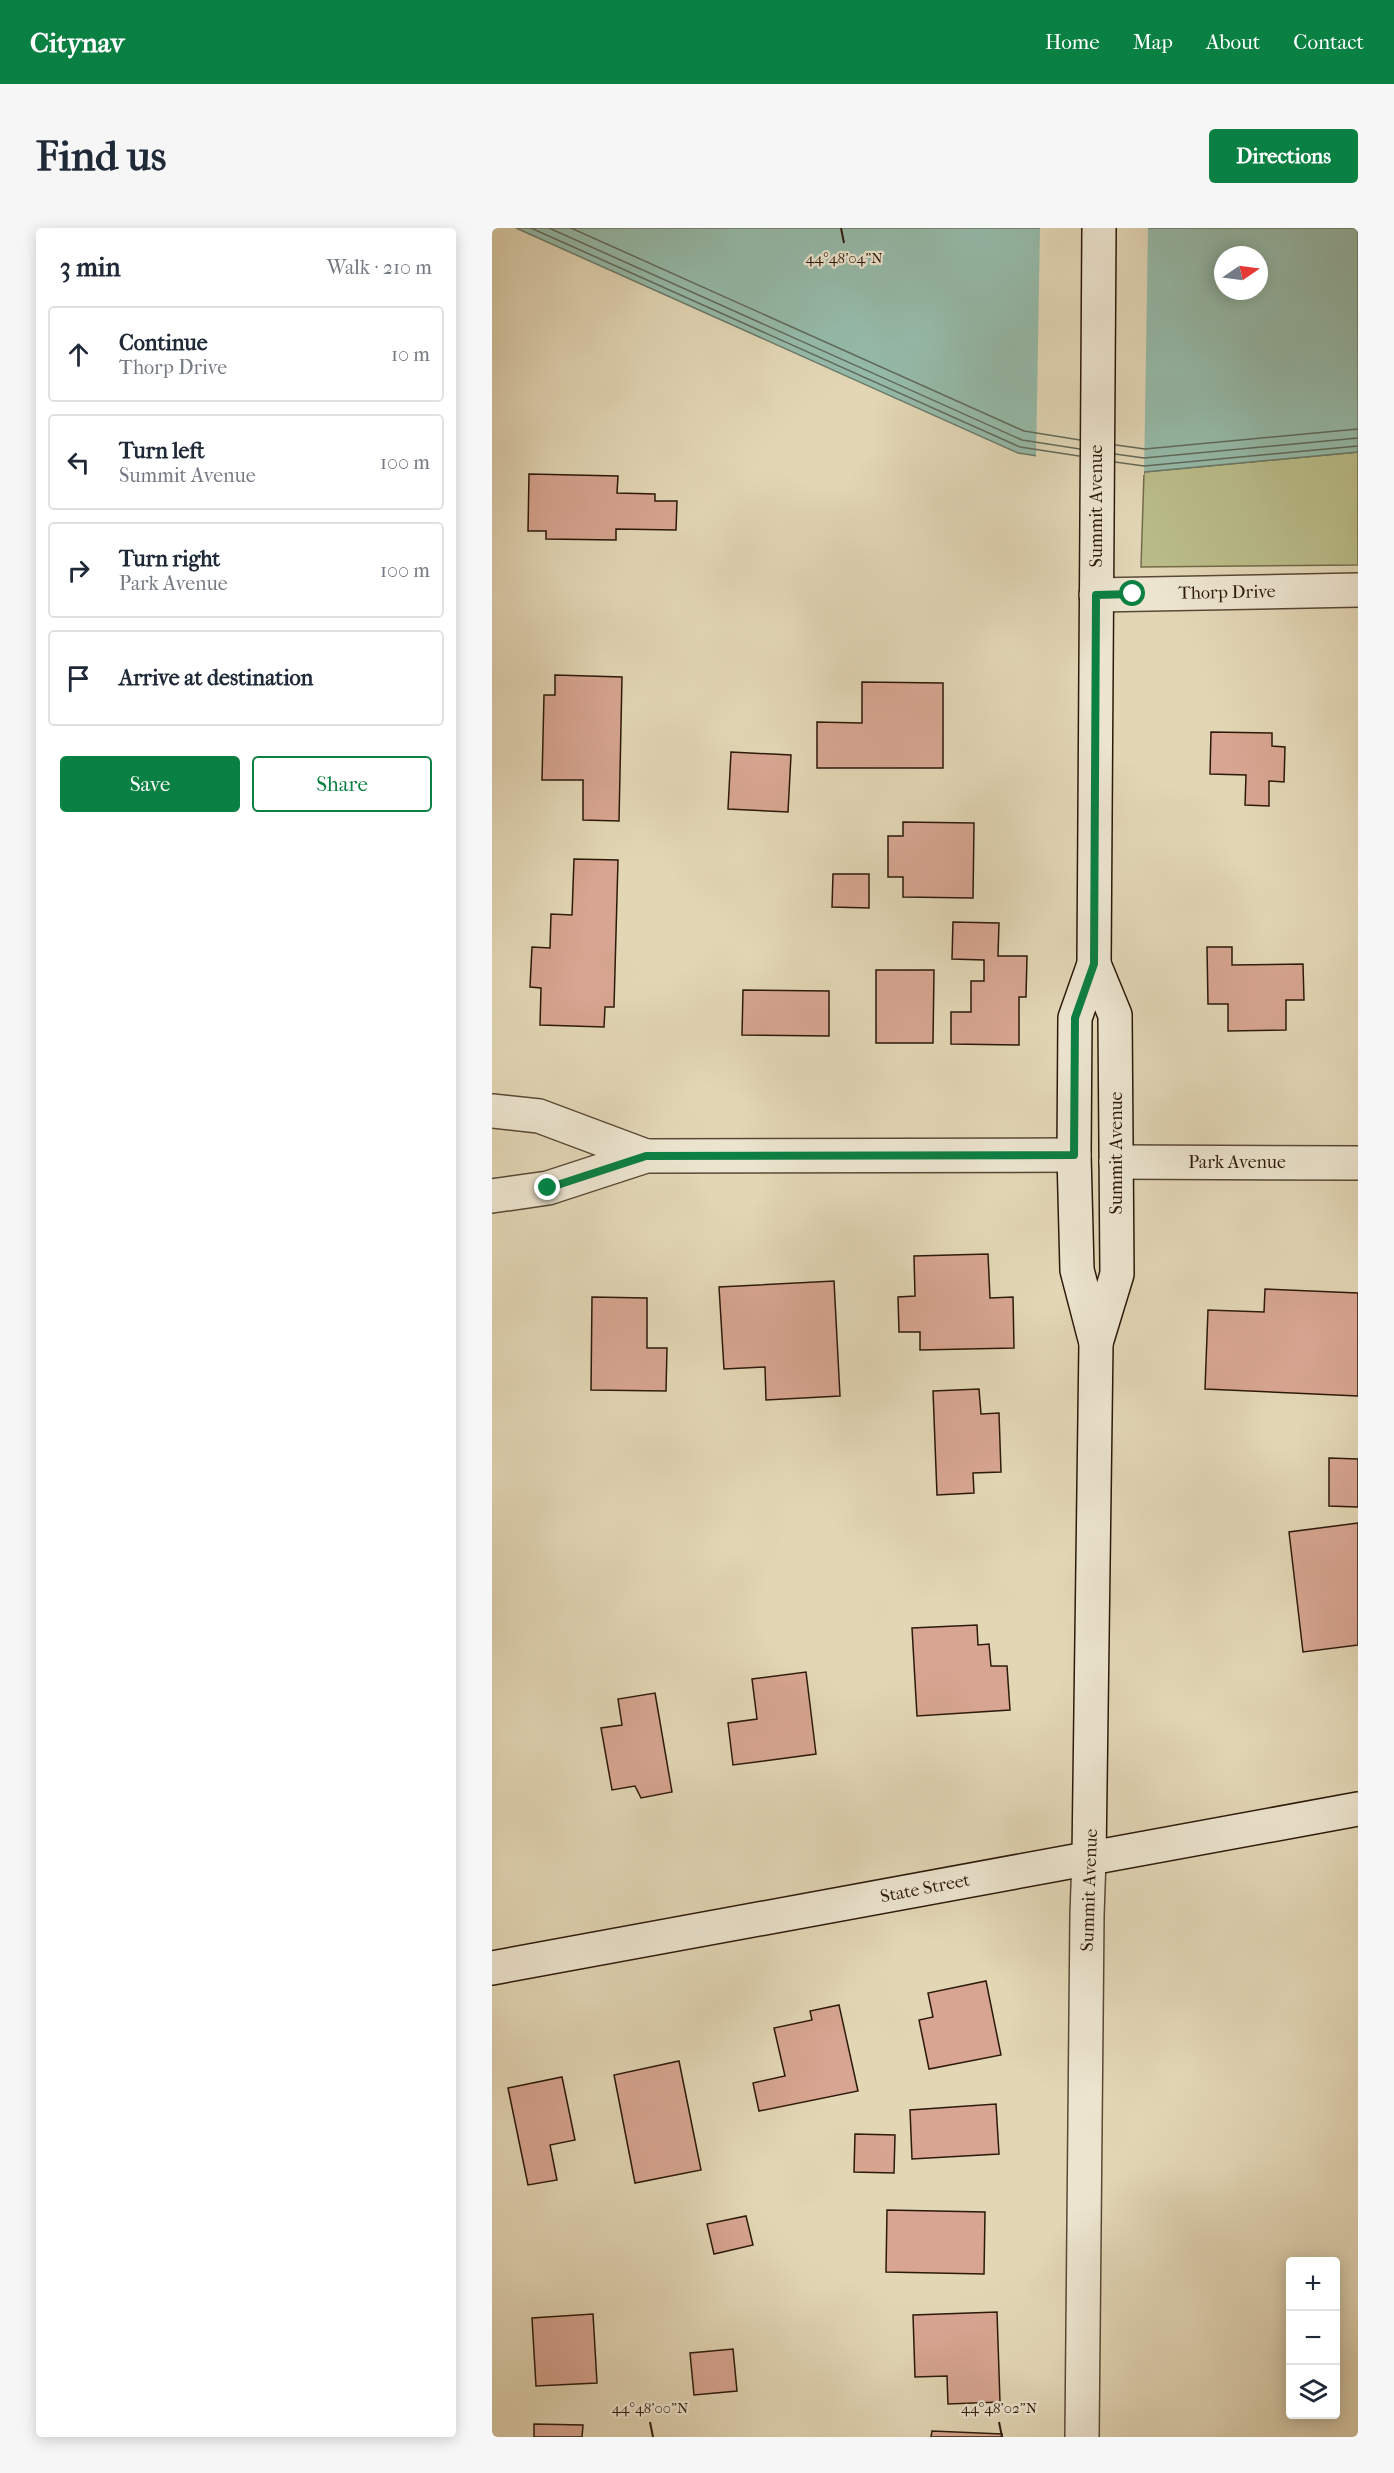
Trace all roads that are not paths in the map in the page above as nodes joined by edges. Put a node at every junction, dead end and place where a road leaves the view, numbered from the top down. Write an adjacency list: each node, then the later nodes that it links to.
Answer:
1 (1099, 228): 3 (main road, Summit Avenue)
2 (1358, 590): 3 (main road, Thorp Drive)
3 (1096, 595): 4 (main road, Summit Avenue)
4 (1094, 964): 6 (main road, Summit Avenue); 8 (main road, Summit Avenue)
5 (492, 1111): 7 (main road)
6 (1074, 1155): 7 (main road); 11 (main road, Summit Avenue)
7 (646, 1156): 10 (main road)
8 (1116, 1162): 9 (main road, Park Avenue); 11 (main road, Summit Avenue)
9 (1358, 1163)
10 (492, 1196)
11 (1096, 1344): 13 (main road, Summit Avenue)
12 (1358, 1809): 13 (main road, State Street)
13 (1089, 1858): 14 (main road, State Street); 15 (main road, Summit Avenue)
14 (492, 1968)
15 (1082, 2437)

